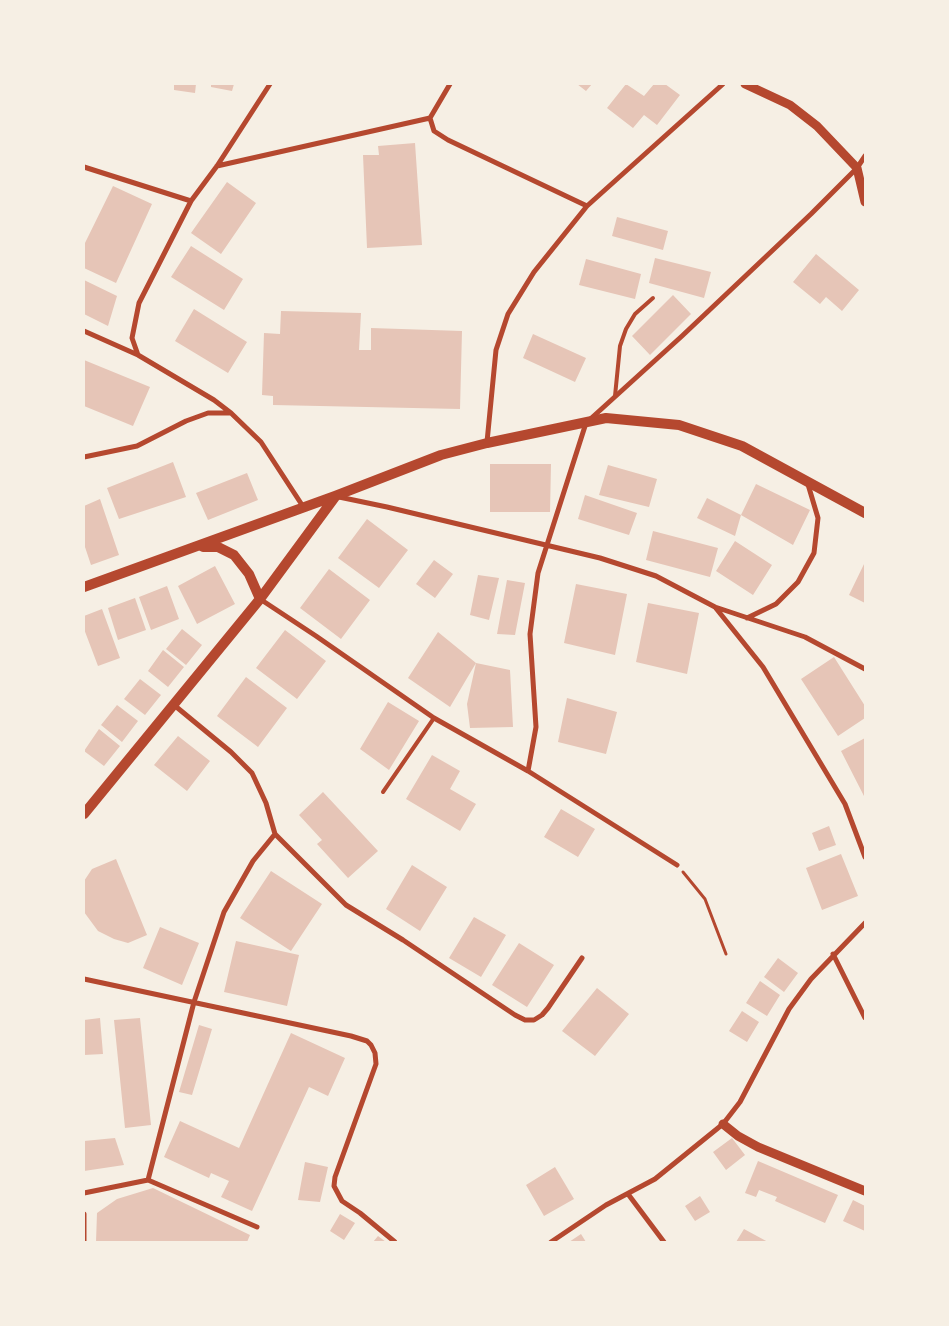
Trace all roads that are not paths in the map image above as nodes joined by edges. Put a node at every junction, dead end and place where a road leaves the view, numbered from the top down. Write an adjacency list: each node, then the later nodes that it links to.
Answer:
1 (270, 84): 7 (street)
2 (450, 84): 5 (street)
3 (723, 84): 12 (street)
4 (745, 84): 9 (street)
5 (430, 118): 7 (street); 12 (street)
6 (865, 156): 9 (street)
7 (217, 166): 10 (street)
8 (84, 167): 10 (street)
9 (857, 168): 11 (street); 16 (street)
10 (191, 201): 15 (street)
11 (865, 202)
12 (586, 206): 19 (street)
13 (653, 298): 16 (lane)
14 (84, 331): 15 (street)
15 (138, 355): 17 (street)
16 (615, 396): 18 (street)
17 (231, 413): 20 (street); 23 (street)
18 (586, 423): 19 (main road); 21 (main road); 25 (street)
19 (487, 443): 22 (main road)
20 (84, 457)
21 (806, 481): 24 (main road); 30 (street)
22 (335, 496): 23 (main road); 25 (street); 28 (main road)
23 (304, 508): 26 (main road)
24 (865, 513)
25 (548, 545): 29 (street); 34 (street)
26 (195, 547): 27 (main road); 28 (main road)
27 (84, 587)
28 (260, 599): 32 (main road); 33 (street)
29 (714, 607): 30 (street); 38 (street)
30 (747, 618): 31 (street)
31 (865, 669)
32 (174, 705): 36 (main road); 37 (street)
33 (434, 718): 34 (street); 35 (lane)
34 (528, 771): 39 (street)
35 (384, 792)
36 (84, 814)
37 (275, 834): 42 (street); 44 (street)
38 (865, 857)
39 (677, 865)
40 (865, 923): 41 (street)
41 (833, 954): 45 (street); 46 (street)
42 (582, 958)
43 (84, 979): 44 (street)
44 (194, 1002): 47 (street); 54 (street)
45 (865, 1018)
46 (723, 1124): 48 (street); 50 (street)
47 (148, 1180): 49 (street); 52 (street)
48 (865, 1192)
49 (84, 1194)
50 (628, 1194): 55 (street); 56 (street)
51 (84, 1214): 53 (street)
52 (257, 1227)
53 (84, 1242)
54 (395, 1242)
55 (551, 1242)
56 (664, 1242)

